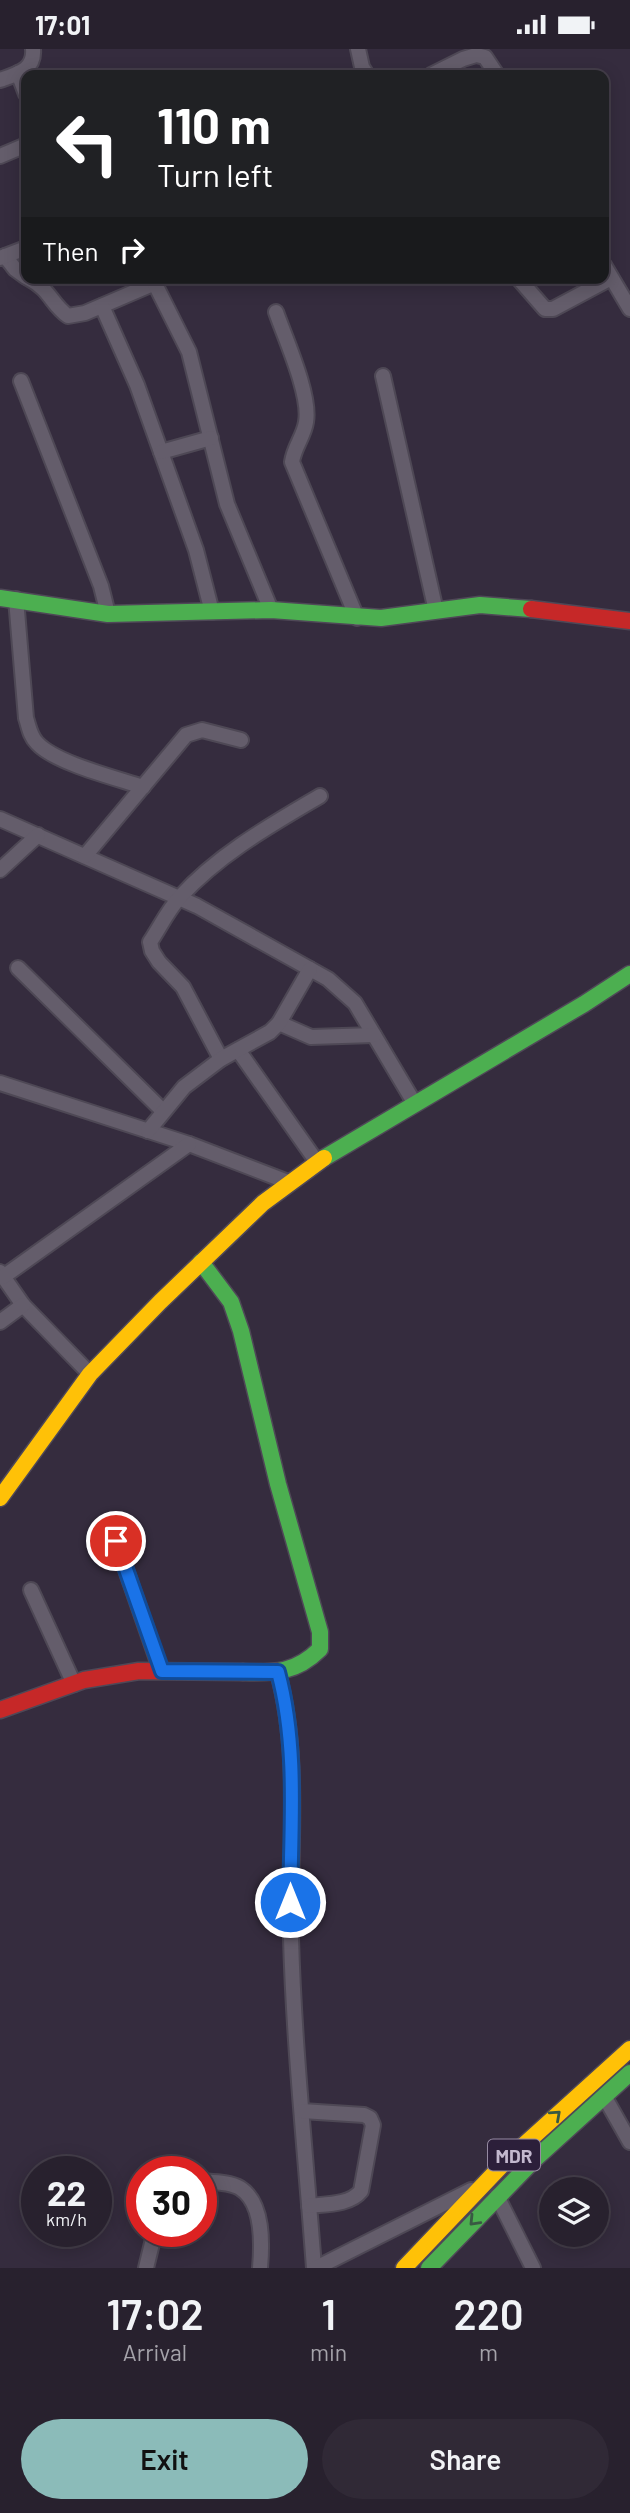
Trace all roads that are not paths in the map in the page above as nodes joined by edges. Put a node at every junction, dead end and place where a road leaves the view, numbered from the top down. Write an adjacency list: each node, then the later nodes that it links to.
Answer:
1 (33, 49): 3 (street)
2 (359, 49): 4 (street)
3 (26, 70)
4 (364, 70)
5 (441, 70): 6 (street)
6 (494, 70)
7 (21, 72): 8 (street)
8 (18, 73): 9 (street); 10 (street)
9 (21, 80)
10 (0, 81)
11 (21, 147): 12 (street)
12 (0, 156)
13 (21, 250): 14 (street)
14 (2, 257): 15 (street)
15 (21, 274)
16 (609, 275): 23 (street)
17 (37, 284): 22 (street)
18 (147, 284): 22 (street)
19 (155, 284): 27 (street)
20 (524, 284): 21 (street)
21 (589, 284)
22 (102, 306): 28 (street)
23 (630, 309)
24 (276, 312): 34 (street)
25 (383, 376): 31 (street)
26 (20, 381): 33 (street)
27 (211, 438): 28 (street); 30 (street)
28 (161, 452): 32 (street)
29 (8, 599): 33 (street); 37 (street)
30 (271, 610): 32 (street); 34 (street)
31 (436, 611): 34 (street); 35 (street)
32 (212, 612): 33 (street)
33 (108, 614)
34 (357, 618)
35 (630, 621)
36 (241, 740): 37 (street)
37 (143, 787): 41 (street)
38 (320, 796): 43 (street)
39 (0, 819): 40 (street)
40 (38, 835): 41 (street); 42 (street)
41 (85, 856): 43 (street)
42 (0, 870)
43 (179, 898): 45 (street); 50 (street)
44 (18, 968): 53 (street)
45 (310, 969): 47 (street); 48 (street)
46 (630, 974): 52 (street)
47 (279, 1023): 48 (street); 49 (street)
48 (374, 1035): 52 (street)
49 (238, 1050): 50 (street); 56 (street)
50 (221, 1059): 53 (street)
51 (0, 1083): 54 (street)
52 (415, 1104): 56 (street)
53 (163, 1111): 54 (street)
54 (148, 1131): 55 (street)
55 (189, 1144): 57 (street); 59 (street)
56 (317, 1162): 57 (street)
57 (288, 1182): 58 (street)
58 (201, 1262): 62 (street); 67 (street)
59 (2, 1274): 60 (street)
60 (23, 1305): 61 (street); 62 (street)
61 (0, 1322)
62 (90, 1374): 63 (street)
63 (0, 1498)
64 (116, 1541): 66 (street)
65 (31, 1590): 68 (street)
66 (162, 1671): 67 (street); 68 (street)
67 (278, 1672): 73 (street)
68 (74, 1684): 69 (street)
69 (0, 1710)
70 (630, 2049): 76 (street, MDR, one-way to 70)
71 (630, 2073): 72 (street, MDR)
72 (604, 2096): 74 (street); 75 (street, MDR)
73 (302, 2111): 79 (street); 79 (street)
74 (630, 2142)
75 (535, 2159): 76 (street); 78 (street, MDR)
76 (485, 2183): 83 (street); 84 (street, MDR)
77 (217, 2184): 82 (street)
78 (497, 2196): 85 (street, MDR, one-way to 85); 86 (street)
79 (309, 2206): 83 (street)
80 (151, 2247): 81 (street)
81 (146, 2268)
82 (260, 2268)
83 (315, 2268)
84 (404, 2268)
85 (429, 2268)
86 (533, 2268)

